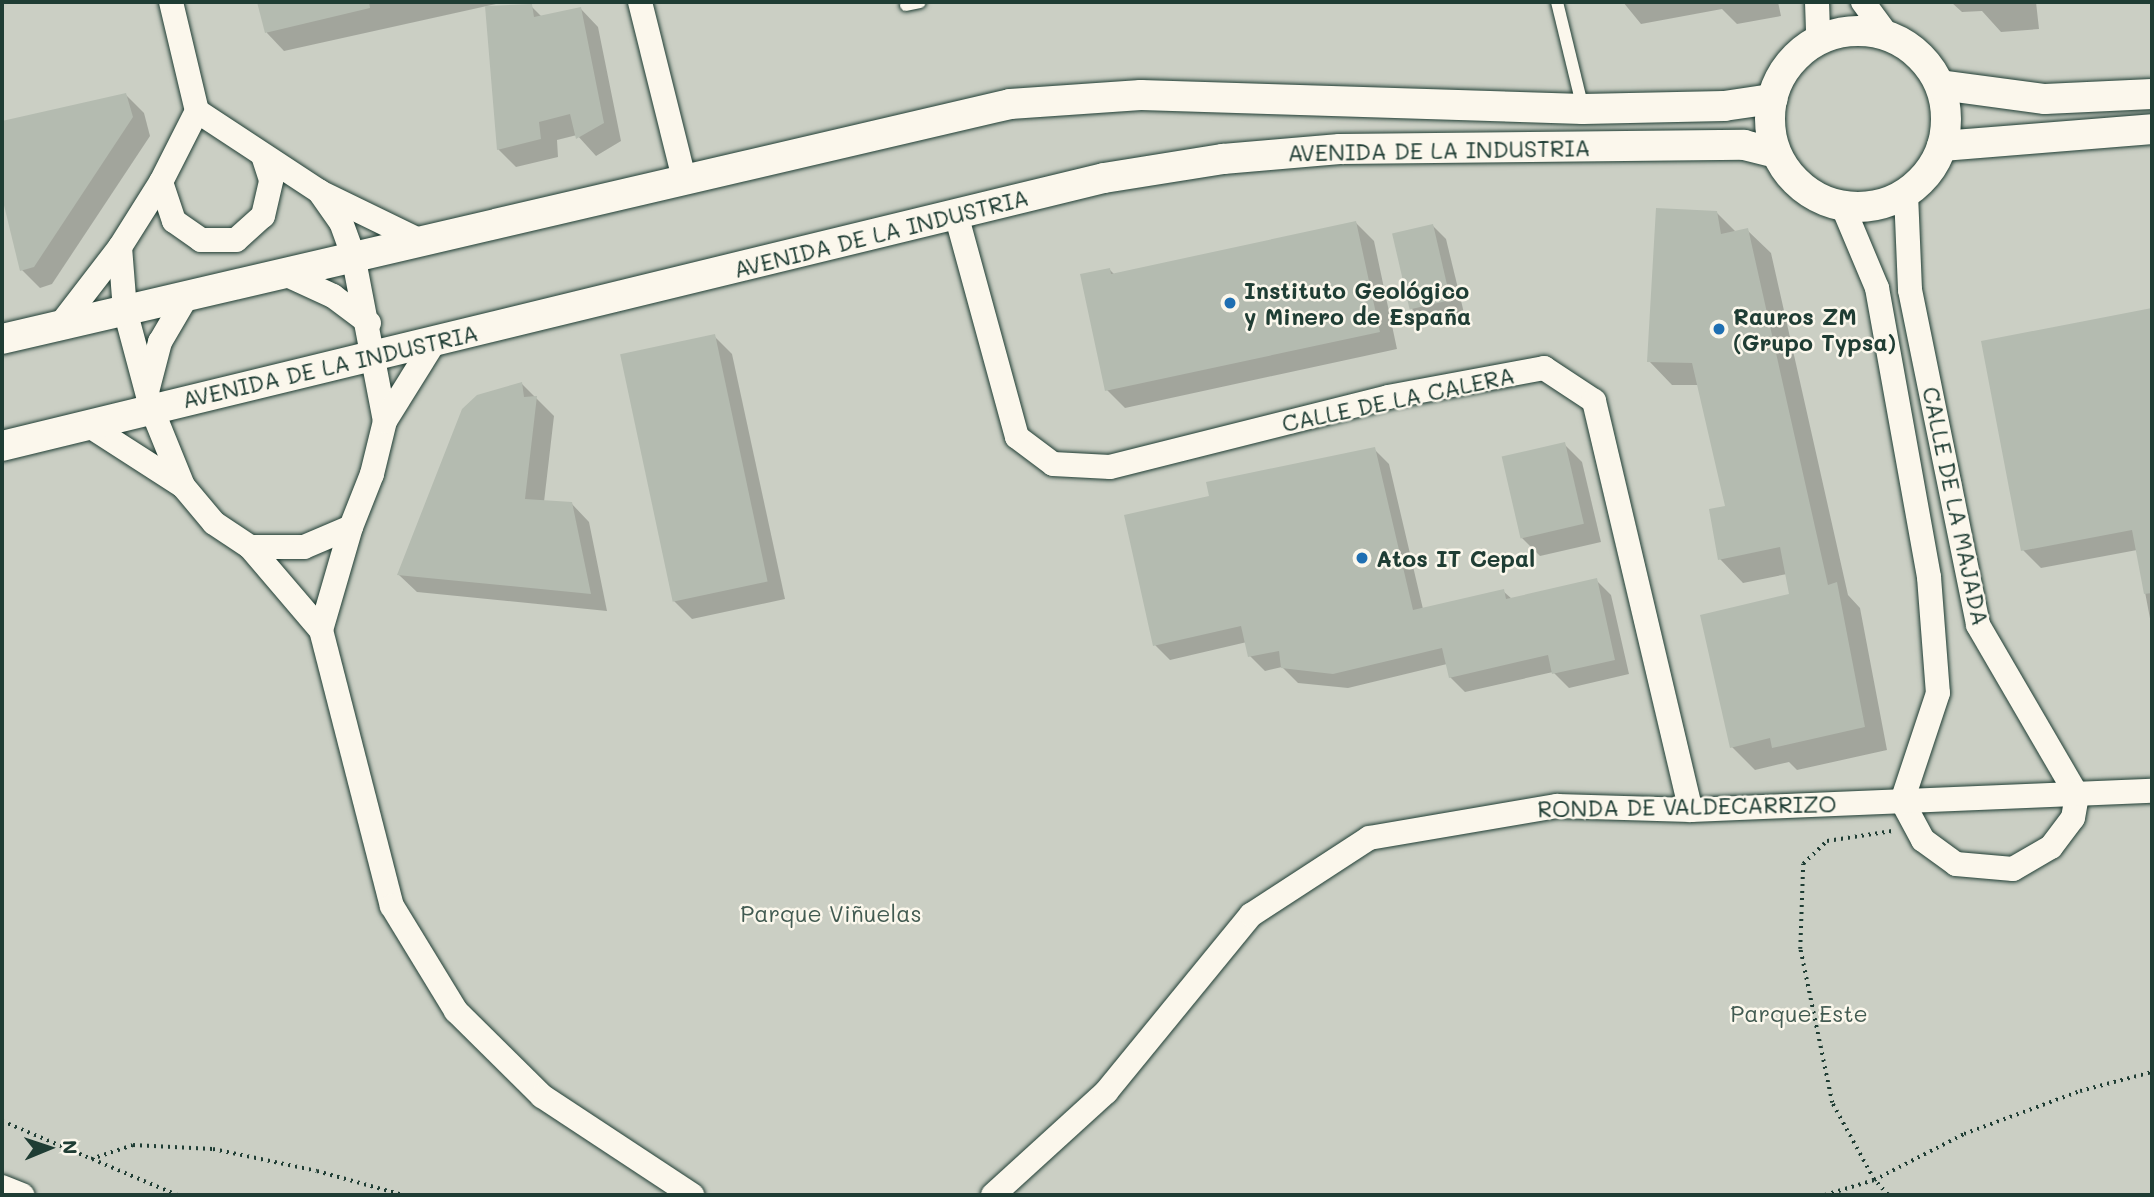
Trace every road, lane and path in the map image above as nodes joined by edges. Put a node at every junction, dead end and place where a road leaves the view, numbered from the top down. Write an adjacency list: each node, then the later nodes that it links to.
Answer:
1 (172, 2): 12 (street)
2 (640, 2): 17 (street)
3 (1557, 2): 11 (lane)
4 (1816, 2): 7 (street)
5 (1863, 2): 6 (street)
6 (1888, 36): 7 (street); 8 (street)
7 (1818, 40): 10 (street)
8 (1940, 85): 9 (street); 14 (street)
9 (2152, 94)
10 (1772, 99): 11 (street, AVENIDA DE LA INDUSTRIA); 15 (street)
11 (1583, 109): 17 (street, AVENIDA DE LA INDUSTRIA)
12 (197, 111): 16 (street); 18 (street)
13 (2152, 129): 14 (street)
14 (1942, 146): 20 (street)
15 (1776, 153): 21 (street); 22 (street, AVENIDA DE LA INDUSTRIA)
16 (263, 156): 18 (street); 19 (street)
17 (684, 178): 23 (street, AVENIDA DE LA INDUSTRIA)
18 (161, 182): 24 (street)
19 (319, 191): 23 (street); 25 (street)
20 (1906, 194): 21 (street); 43 (street, CALLE DE LA MAJADA)
21 (1843, 207): 44 (street, CALLE DE LA MAJADA)
22 (956, 214): 32 (street, AVENIDA DE LA INDUSTRIA); 45 (street, CALLE DE LA CALERA)
23 (419, 240): 25 (street, AVENIDA DE LA INDUSTRIA)
24 (120, 247): 28 (street); 30 (street)
25 (353, 255): 26 (street, AVENIDA DE LA INDUSTRIA); 29 (street)
26 (283, 273): 27 (street, AVENIDA DE LA INDUSTRIA); 29 (street)
27 (187, 296): 28 (street, AVENIDA DE LA INDUSTRIA); 34 (street)
28 (125, 310): 30 (street, AVENIDA DE LA INDUSTRIA); 34 (street)
29 (369, 323): 33 (street)
30 (60, 325): 31 (street, AVENIDA DE LA INDUSTRIA)
31 (2, 339)
32 (433, 344): 33 (street, AVENIDA DE LA INDUSTRIA); 35 (street)
33 (373, 357): 34 (street, AVENIDA DE LA INDUSTRIA); 35 (street)
34 (149, 399): 36 (street, AVENIDA DE LA INDUSTRIA); 38 (street)
35 (385, 421): 39 (street)
36 (88, 425): 37 (street, AVENIDA DE LA INDUSTRIA); 38 (street)
37 (2, 446)
38 (183, 486): 40 (street)
39 (351, 527): 40 (street); 41 (street)
40 (250, 547): 41 (street)
41 (321, 631): 54 (street)
42 (2152, 791): 43 (street, RONDA DE VALDECARRIZO)
43 (2077, 795): 44 (street, RONDA DE VALDECARRIZO); 44 (street)
44 (1902, 801): 45 (street, RONDA DE VALDECARRIZO); 49 (path)
45 (1691, 810): 55 (street, RONDA DE VALDECARRIZO)
46 (2152, 1072): 49 (path)
47 (2, 1121): 48 (path)
48 (91, 1159): 52 (path); 53 (path)
49 (1874, 1180): 56 (path); 57 (path)
50 (2, 1187): 51 (street)
51 (22, 1195)
52 (177, 1195)
53 (403, 1195)
54 (692, 1195)
55 (993, 1195)
56 (1825, 1195)
57 (1888, 1195)

